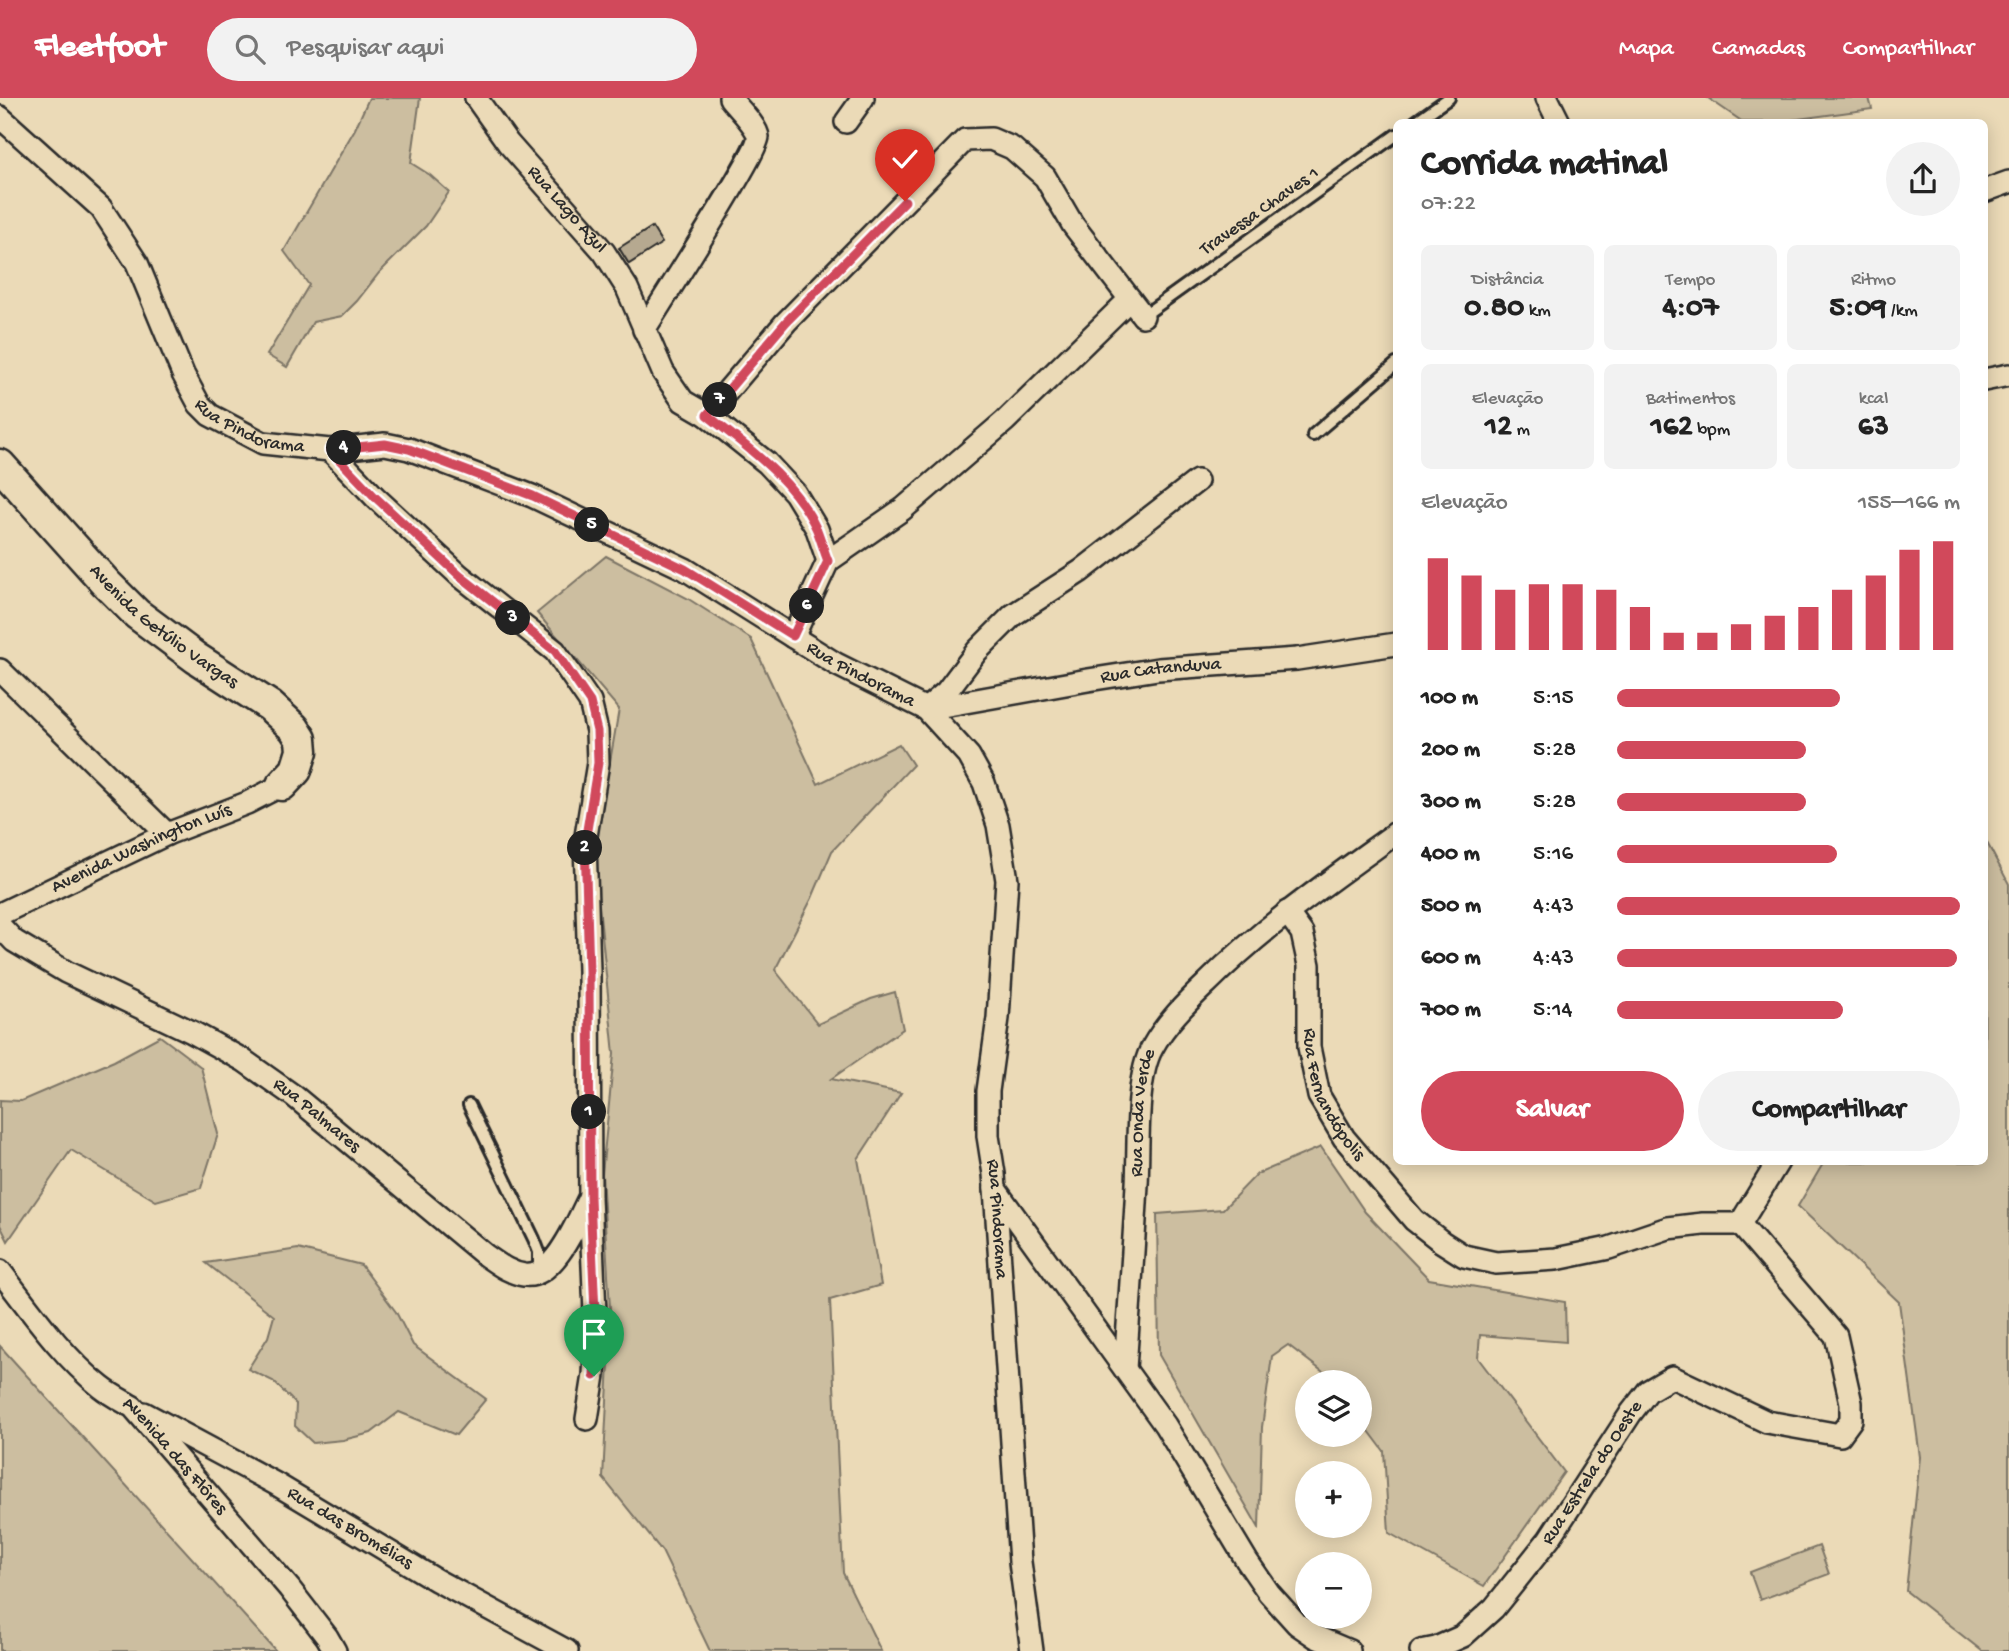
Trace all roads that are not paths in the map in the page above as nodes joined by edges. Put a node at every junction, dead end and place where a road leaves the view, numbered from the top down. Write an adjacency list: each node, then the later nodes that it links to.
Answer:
1 (476, 98): 15 (street, Rua Lago Azul)
2 (730, 98): 15 (street)
3 (863, 98): 9 (street)
4 (1449, 98): 7 (lane)
5 (1547, 98): 8 (street)
6 (0, 117): 21 (street, Rua Pindorama)
7 (1419, 119)
8 (1558, 119)
9 (846, 122)
10 (1393, 137): 14 (lane, Travessa Chaves 1)
11 (2009, 182): 12 (street)
12 (1988, 190)
13 (1130, 299): 14 (street); 19 (street); 24 (street)
14 (1143, 316)
15 (644, 330): 19 (street, Rua Lago Azul)
16 (1393, 367): 20 (lane)
17 (2009, 375): 18 (street)
18 (1988, 379)
19 (707, 415): 24 (street, Rua Lago Azul)
20 (1313, 435)
21 (330, 450): 25 (street, Rua Pindorama); 38 (street)
22 (0, 465): 29 (street, Avenida Getúlio Vargas)
23 (1197, 481): 28 (street)
24 (828, 561): 25 (street)
25 (793, 636): 28 (street, Rua Pindorama)
26 (1393, 644): 28 (street, Rua Catanduva)
27 (0, 670): 30 (street)
28 (926, 709): 37 (street, Rua Pindorama)
29 (282, 785): 30 (street, Avenida Washington Luís)
30 (166, 834): 33 (street, Avenida Washington Luís)
31 (1393, 835): 32 (street)
32 (1287, 912): 39 (street, Rua Fernandópolis); 42 (street, Rua Onda Verde)
33 (0, 914)
34 (0, 926): 41 (street, Rua Palmares)
35 (469, 1105): 41 (lane)
36 (1776, 1165): 39 (street)
37 (995, 1188): 42 (street); 47 (street, Rua Pindorama)
38 (590, 1197): 41 (street); 44 (street)
39 (1740, 1224): 49 (street, Rua Estrela do Oeste)
40 (0, 1271): 43 (street, Avenida das Flôres)
41 (539, 1272)
42 (1125, 1369): 48 (street)
43 (133, 1408): 45 (street, Avenida das Flôres); 46 (street, Rua das Bromélias)
44 (587, 1419)
45 (335, 1651)
46 (567, 1651)
47 (1032, 1651)
48 (1349, 1651)
49 (1421, 1651)

